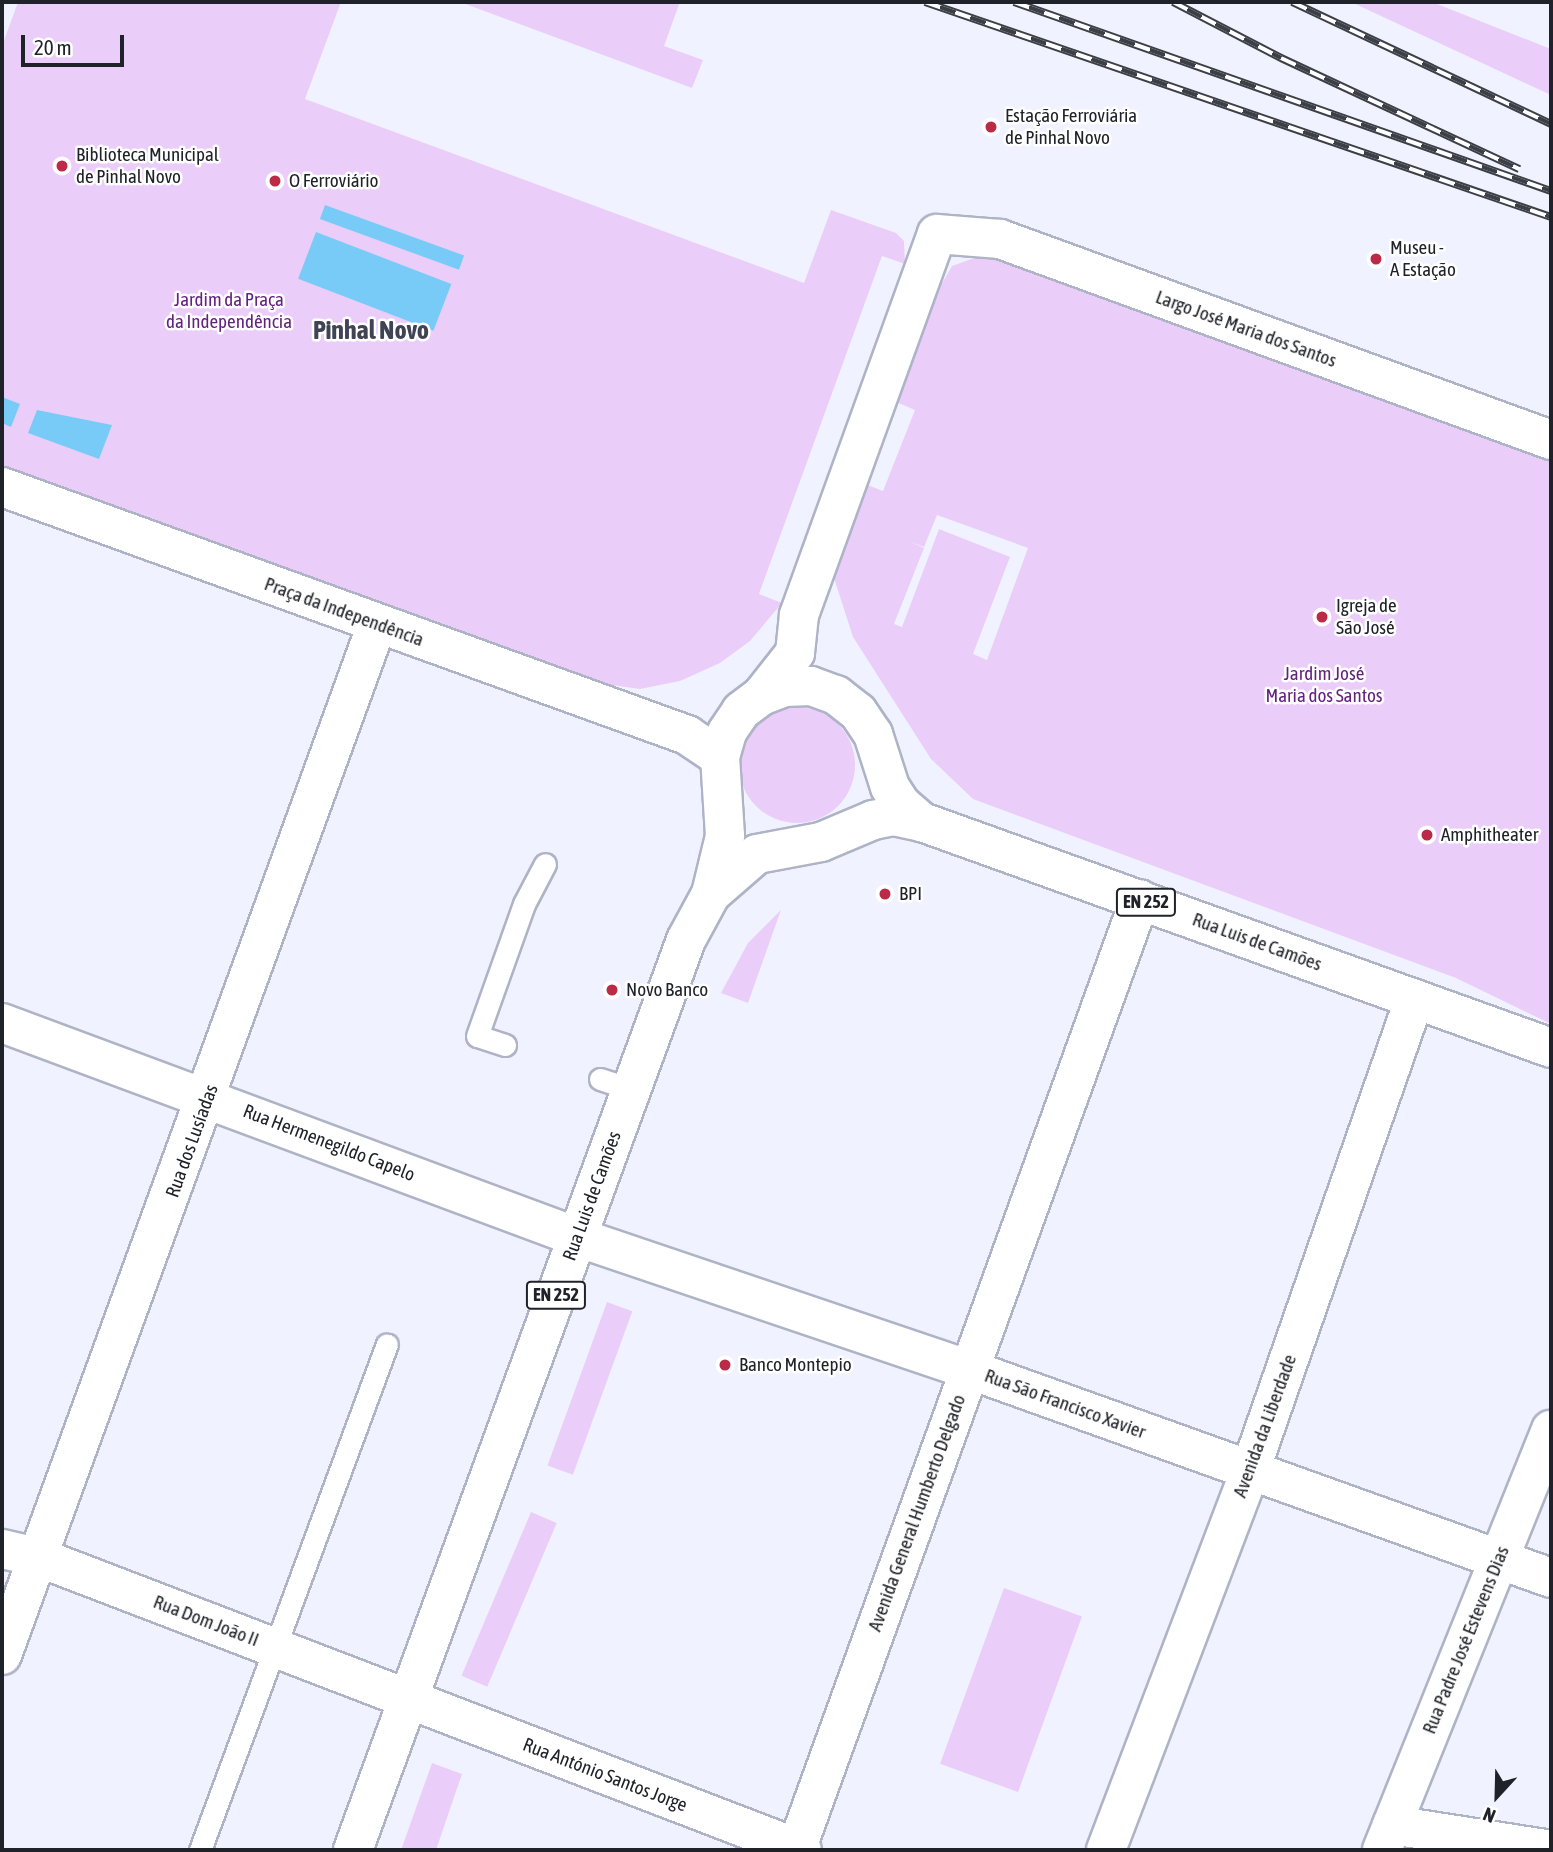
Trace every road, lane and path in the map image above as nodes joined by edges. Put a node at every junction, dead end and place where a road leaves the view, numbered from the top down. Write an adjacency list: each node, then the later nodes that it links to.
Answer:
1 (1551, 440): 4 (street, Largo José Maria dos Santos)
2 (2, 488): 3 (street, Praça da Independência)
3 (377, 624): 7 (street, Praça da Independência); 20 (street, Rua dos Lusíadas)
4 (799, 639): 5 (street, Rua Luis de Camões); 6 (street, Rua Luis de Camões)
5 (836, 695): 6 (street); 8 (street, Rua Luis de Camões / EN 252)
6 (751, 703): 7 (street); 9 (street, Rua Luis de Camões / EN 252)
7 (687, 734): 9 (street, Praça da Independência)
8 (879, 761): 10 (street, Rua Luis de Camões / EN 252); 11 (street, Rua Luis de Camões / EN 252)
9 (721, 769): 12 (street, Rua Luis de Camões / EN 252); 14 (street, Rua Luis de Camões / EN 252)
10 (922, 822): 11 (street, Rua Luis de Camões / EN 252); 15 (street, Rua Luis de Camões / EN 252)
11 (845, 831): 12 (street, Rua Luis de Camões / EN 252)
12 (794, 845): 14 (street, Rua Luis de Camões / EN 252)
13 (545, 864): 18 (lane)
14 (711, 894): 21 (street, Rua Luis de Camões / EN 252)
15 (1140, 900): 16 (street, Rua Luis de Camões / EN 252); 23 (street, Avenida General Humberto Delgado)
16 (1414, 999): 19 (street, Rua Luis de Camões / EN 252); 25 (street, Avenida da Liberdade)
17 (2, 1023): 20 (street, Rua Hermenegildo Capelo)
18 (505, 1045)
19 (1551, 1048)
20 (208, 1097): 21 (street, Rua Hermenegildo Capelo); 26 (street, Rua dos Lusíadas)
21 (577, 1237): 23 (street, Rua São Francisco Xavier); 31 (street, Rua Luis de Camões / EN 252)
22 (387, 1345): 29 (lane)
23 (968, 1369): 25 (street, Rua São Francisco Xavier); 35 (street, Avenida General Humberto Delgado)
24 (1551, 1430): 27 (street, Rua Padre José Estevens Dias)
25 (1250, 1471): 27 (street, Rua São Francisco Xavier); 36 (street, Avenida da Liberdade)
26 (20, 1553): 29 (street, Rua Dom João II); 30 (street, Rua dos Lusíadas)
27 (1498, 1558): 28 (street, Rua São Francisco Xavier); 32 (street, Rua Padre José Estevens Dias)
28 (1551, 1578)
29 (277, 1648): 31 (street, Rua Dom João II); 33 (lane)
30 (2, 1655)
31 (409, 1698): 34 (street, EN 252); 35 (street, Rua António Santos Jorge)
32 (1387, 1838): 37 (street)
33 (200, 1850)
34 (353, 1850)
35 (798, 1850)
36 (1106, 1850)
37 (1551, 1850)

